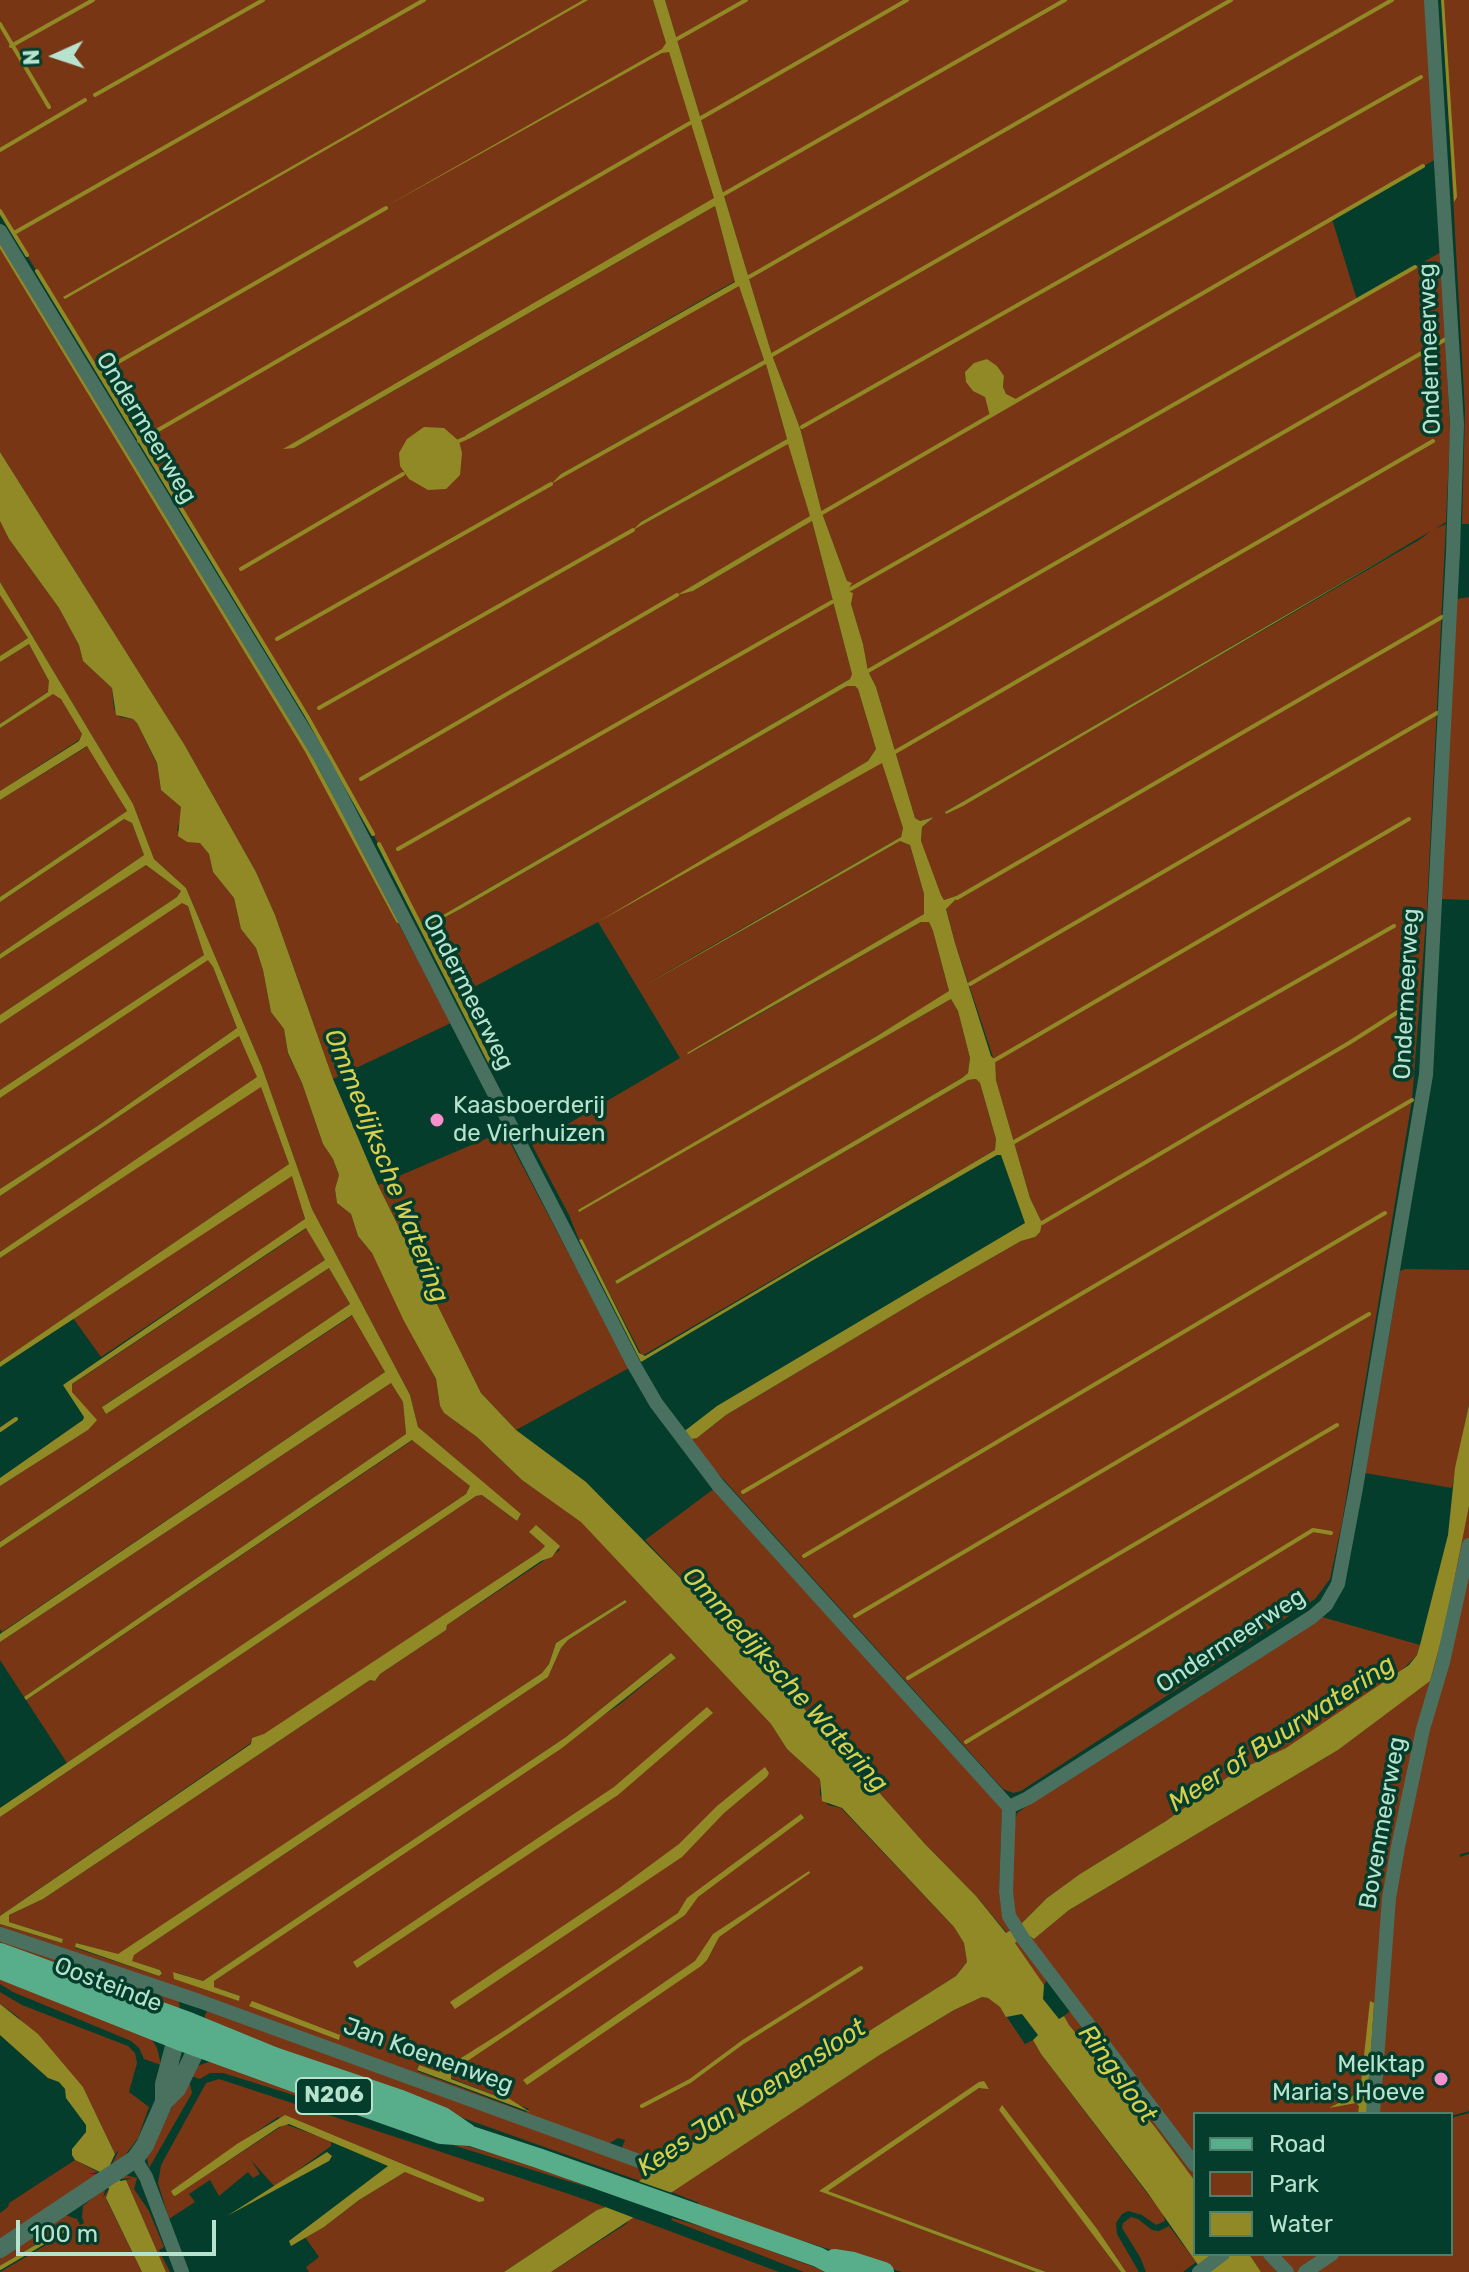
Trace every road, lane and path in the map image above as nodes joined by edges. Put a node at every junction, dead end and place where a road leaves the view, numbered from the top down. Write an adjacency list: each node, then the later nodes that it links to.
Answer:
1 (1431, 0): 4 (street, Ondermeerweg)
2 (0, 231): 4 (street, Ondermeerweg)
3 (1469, 1545): 13 (street, Bovenmeerweg)
4 (1009, 1807): 17 (street)
5 (0, 1934): 8 (street, Oosteinde)
6 (0, 1953): 9 (main road, Oosteinde / N206)
7 (0, 1969): 10 (main road, Oosteinde / N206)
8 (199, 2001): 9 (street); 16 (street, Jan Koenenweg)
9 (191, 2023): 10 (street); 11 (street); 14 (main road, N206)
10 (176, 2039): 11 (main road, Oosteinde / N206); 12 (street)
11 (198, 2046): 12 (street); 14 (main road, N206)
12 (164, 2102): 15 (street)
13 (1373, 2112)
14 (471, 2136): 22 (main road, N206)
15 (135, 2159): 18 (street); 23 (street)
16 (639, 2161)
17 (1193, 2162)
18 (0, 2249)
19 (1220, 2256): 26 (street)
20 (1272, 2256): 27 (street)
21 (1329, 2256): 28 (street)
22 (818, 2257): 24 (main road, N206); 25 (main road, N206)
23 (182, 2272)
24 (847, 2272)
25 (884, 2272)
26 (1199, 2272)
27 (1287, 2272)
28 (1305, 2272)

